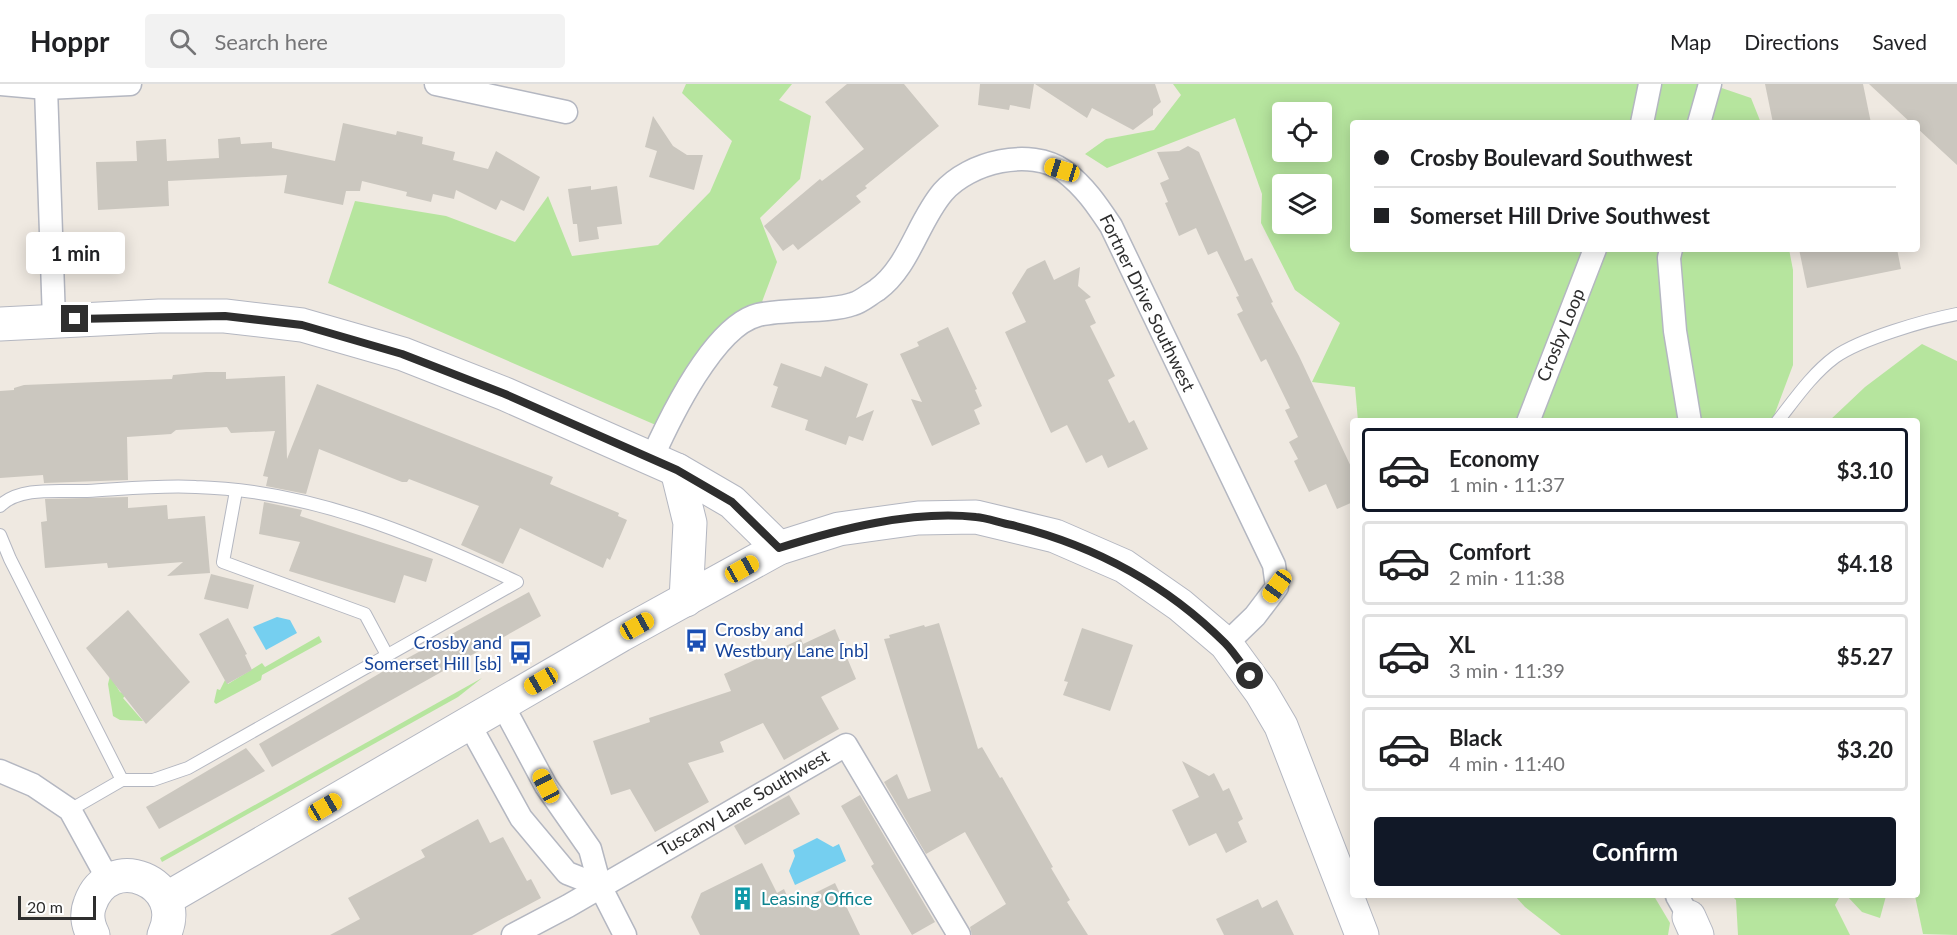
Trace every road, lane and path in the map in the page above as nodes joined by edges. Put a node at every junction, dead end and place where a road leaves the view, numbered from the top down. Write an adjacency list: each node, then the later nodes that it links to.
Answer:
1 (0, 84): 6 (street)
2 (130, 84): 6 (street)
3 (436, 84): 7 (street)
4 (1650, 84): 8 (street)
5 (1710, 84): 9 (street)
6 (46, 88): 13 (street)
7 (566, 112)
8 (1643, 120)
9 (1700, 120)
10 (1594, 252): 15 (street, Crosby Loop)
11 (1670, 252): 16 (street)
12 (1957, 314): 17 (lane)
13 (54, 320): 14 (street); 18 (street)
14 (0, 324)
15 (1530, 418)
16 (1689, 418)
17 (1780, 418)
18 (665, 464): 22 (street); 23 (street); 24 (street, Fortner Drive Southwest)
19 (236, 491): 20 (lane); 25 (lane); 25 (lane)
20 (0, 506)
21 (0, 535): 29 (lane)
22 (779, 548): 23 (street); 24 (street)
23 (686, 600): 26 (street)
24 (1226, 644): 39 (street)
25 (387, 655): 29 (lane)
26 (502, 704): 27 (street); 32 (street)
27 (468, 723): 32 (street); 33 (street)
28 (0, 771): 30 (street)
29 (122, 780): 30 (lane)
30 (70, 810): 31 (street)
31 (109, 881): 33 (street); 34 (street)
32 (600, 886): 36 (street, Tuscany Lane Southwest); 37 (street); 38 (street, Tuscany Lane Southwest)
33 (166, 899): 35 (street)
34 (91, 934)
35 (164, 935)
36 (513, 935)
37 (626, 935)
38 (958, 935)
39 (1362, 935)

